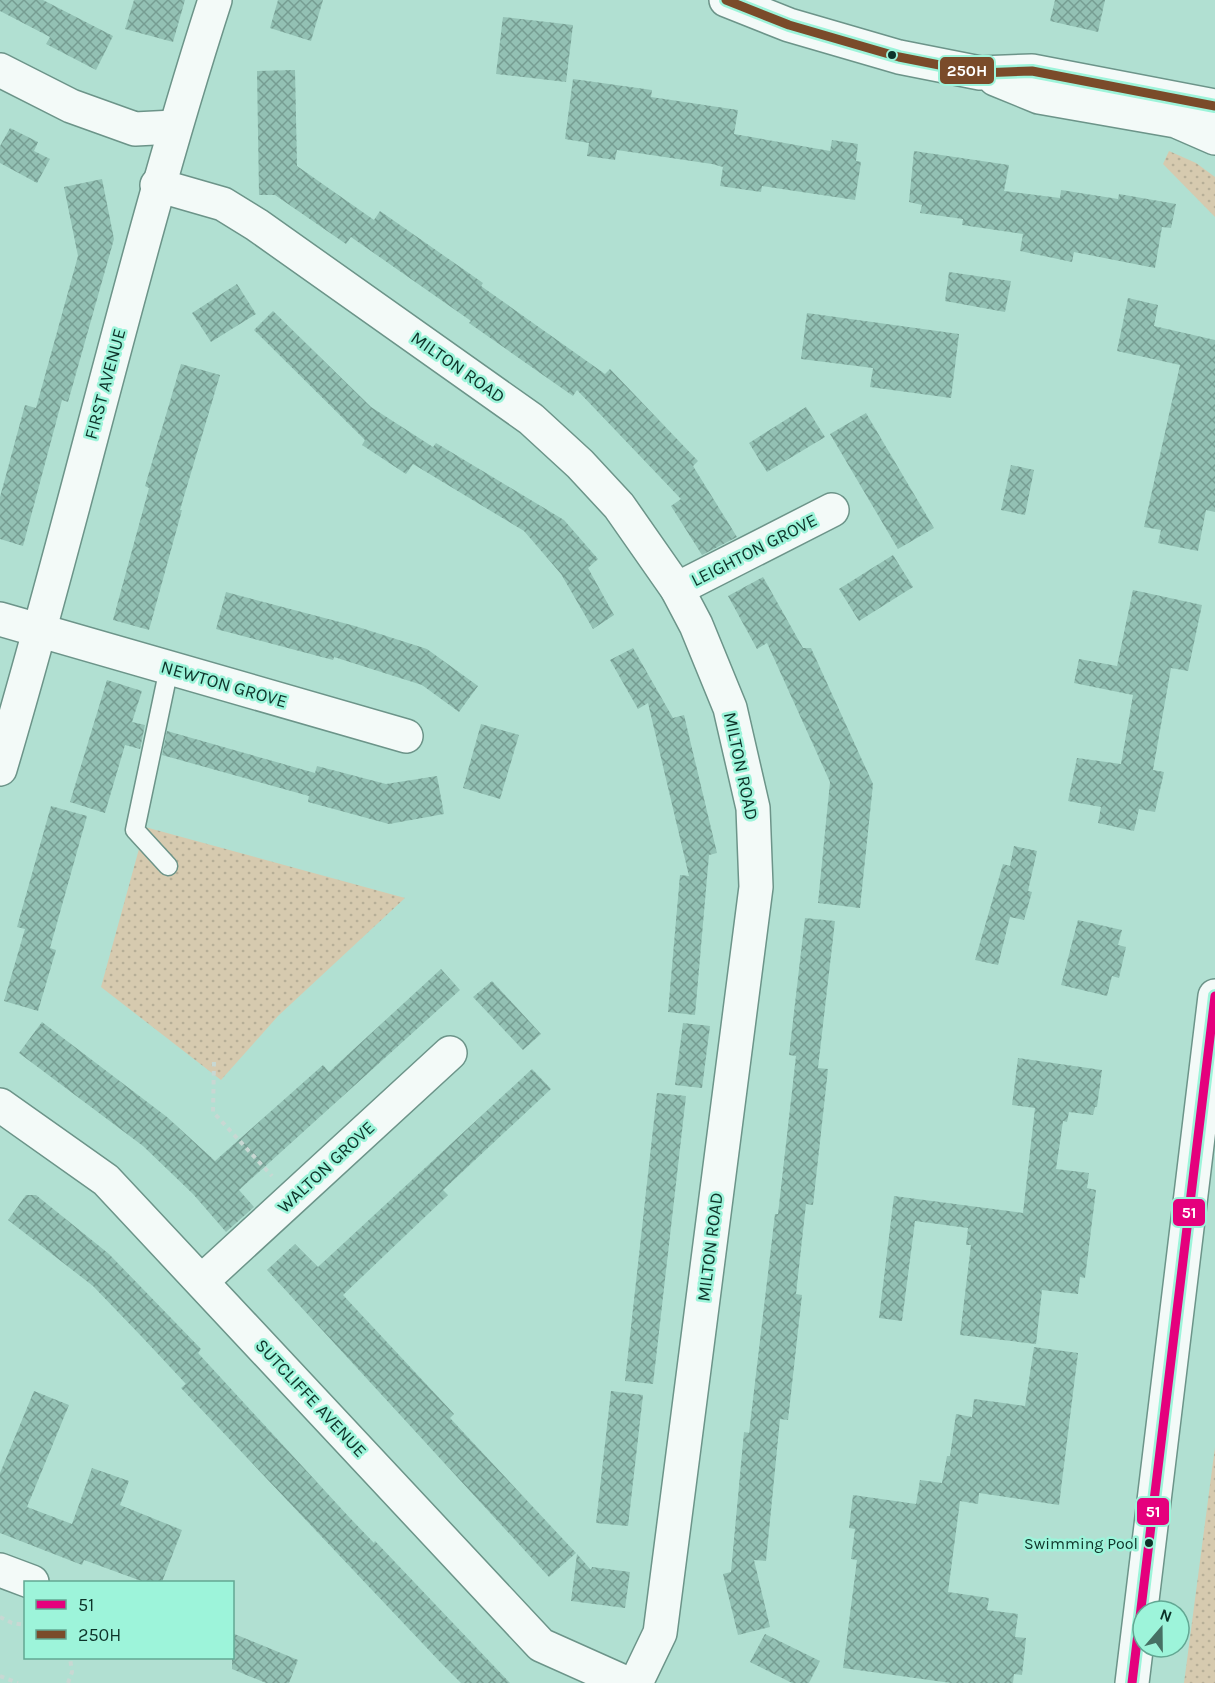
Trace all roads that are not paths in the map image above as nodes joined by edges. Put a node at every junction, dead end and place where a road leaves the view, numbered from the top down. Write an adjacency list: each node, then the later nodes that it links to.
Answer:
1 (215, 0): 6 (main road, FIRST AVENUE)
2 (726, 0): 4 (main road)
3 (0, 70): 6 (main road)
4 (980, 73): 5 (main road); 7 (main road)
5 (1215, 106)
6 (174, 127): 8 (main road, FIRST AVENUE)
7 (1215, 138)
8 (157, 185): 10 (main road, MILTON ROAD); 12 (main road, FIRST AVENUE)
9 (832, 510): 10 (main road, LEIGHTON GROVE)
10 (676, 589): 24 (main road, MILTON ROAD)
11 (0, 619): 12 (main road, NEWTON GROVE)
12 (41, 631): 13 (main road, NEWTON GROVE); 15 (main road, FIRST AVENUE)
13 (169, 668): 14 (main road, NEWTON GROVE); 16 (lane)
14 (406, 736)
15 (0, 769)
16 (168, 866)
17 (1215, 996): 25 (main road)
18 (450, 1053): 20 (main road, WALTON GROVE)
19 (0, 1105): 20 (main road, SUTCLIFFE AVENUE)
20 (202, 1281): 23 (main road, SUTCLIFFE AVENUE)
21 (0, 1570): 22 (main road)
22 (29, 1581)
23 (626, 1683)
24 (636, 1683)
25 (1132, 1683)

